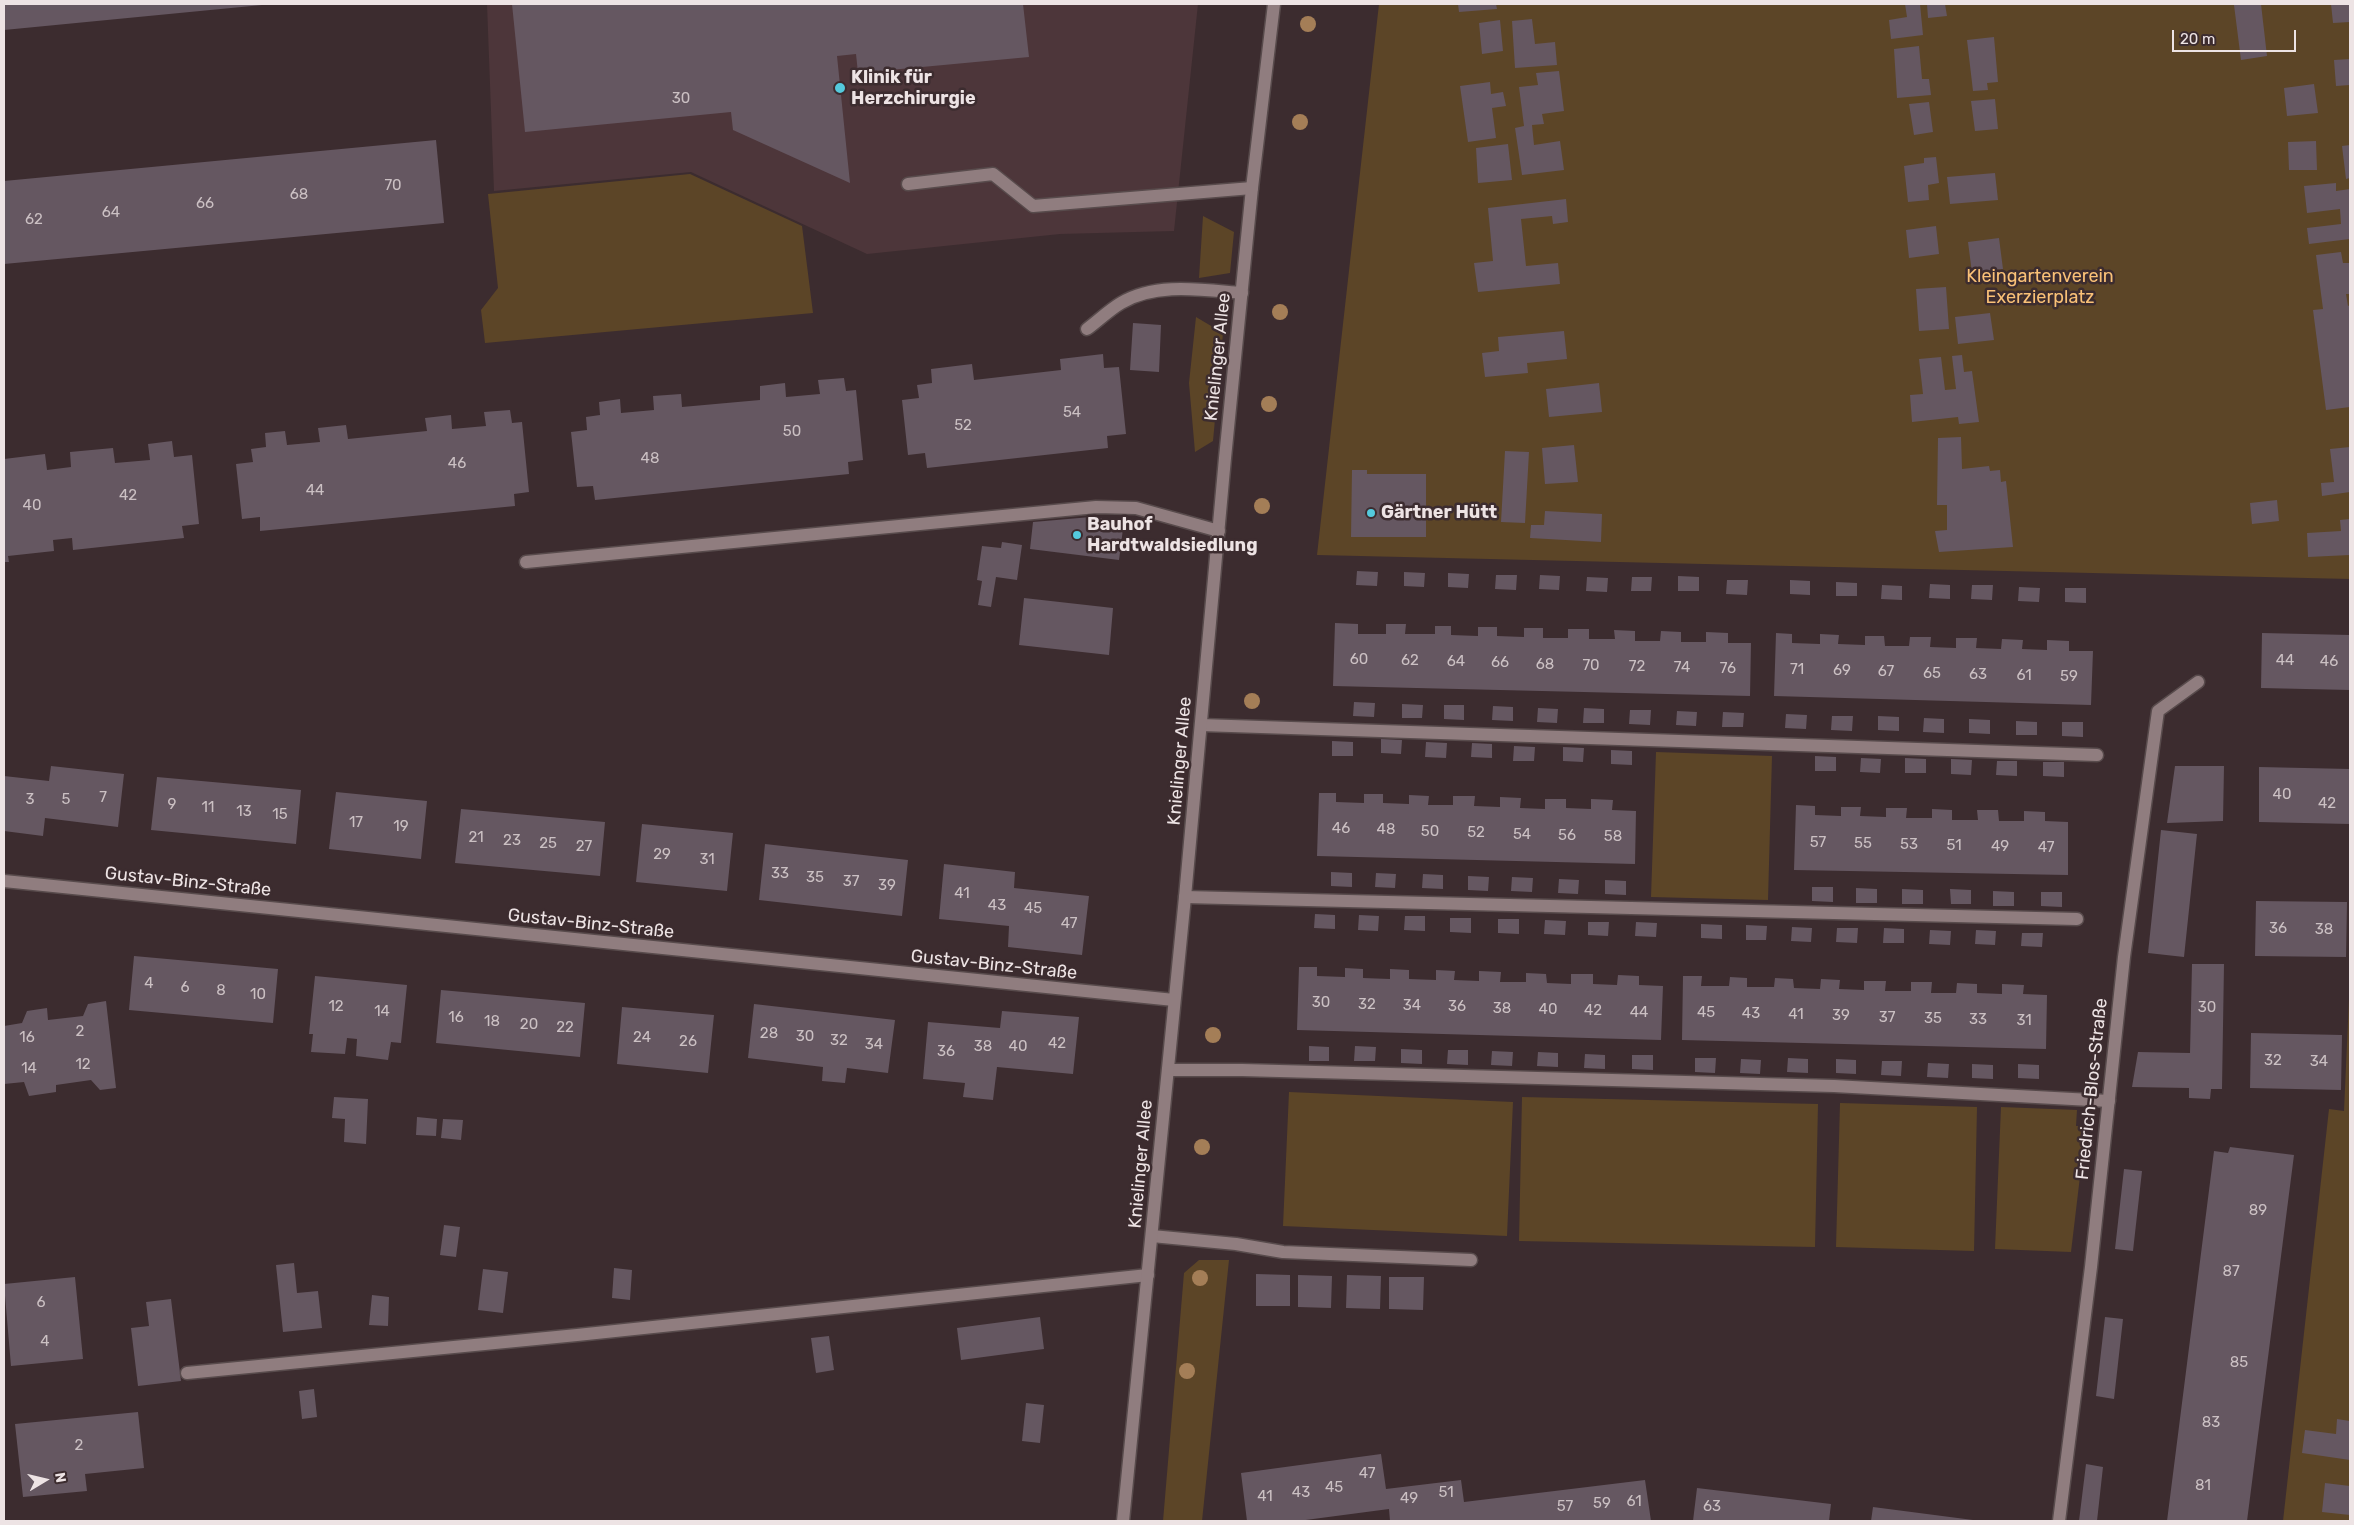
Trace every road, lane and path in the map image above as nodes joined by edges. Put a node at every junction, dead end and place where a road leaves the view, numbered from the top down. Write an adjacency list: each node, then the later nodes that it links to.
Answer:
1 (1274, 4): 3 (street, Knielinger Allee)
2 (908, 184): 3 (street)
3 (1252, 188): 4 (street, Knielinger Allee)
4 (1242, 293): 5 (street); 6 (street, Knielinger Allee)
5 (1087, 329)
6 (1219, 531): 7 (street); 9 (street, Knielinger Allee)
7 (526, 562)
8 (2198, 682): 16 (street, Friedrich-Blos-Straße)
9 (1201, 725): 10 (street); 12 (street, Knielinger Allee)
10 (2097, 755)
11 (4, 881): 14 (street, Gustav-Binz-Straße)
12 (1185, 897): 13 (street); 14 (street, Knielinger Allee)
13 (2077, 919)
14 (1174, 1000): 15 (street, Knielinger Allee)
15 (1168, 1070): 16 (street); 17 (street, Knielinger Allee)
16 (2109, 1101): 22 (street, Friedrich-Blos-Straße)
17 (1152, 1236): 18 (street); 19 (street, Knielinger Allee)
18 (1471, 1260)
19 (1148, 1275): 20 (street); 21 (street, Knielinger Allee)
20 (187, 1373)
21 (1123, 1521)
22 (2059, 1521)

